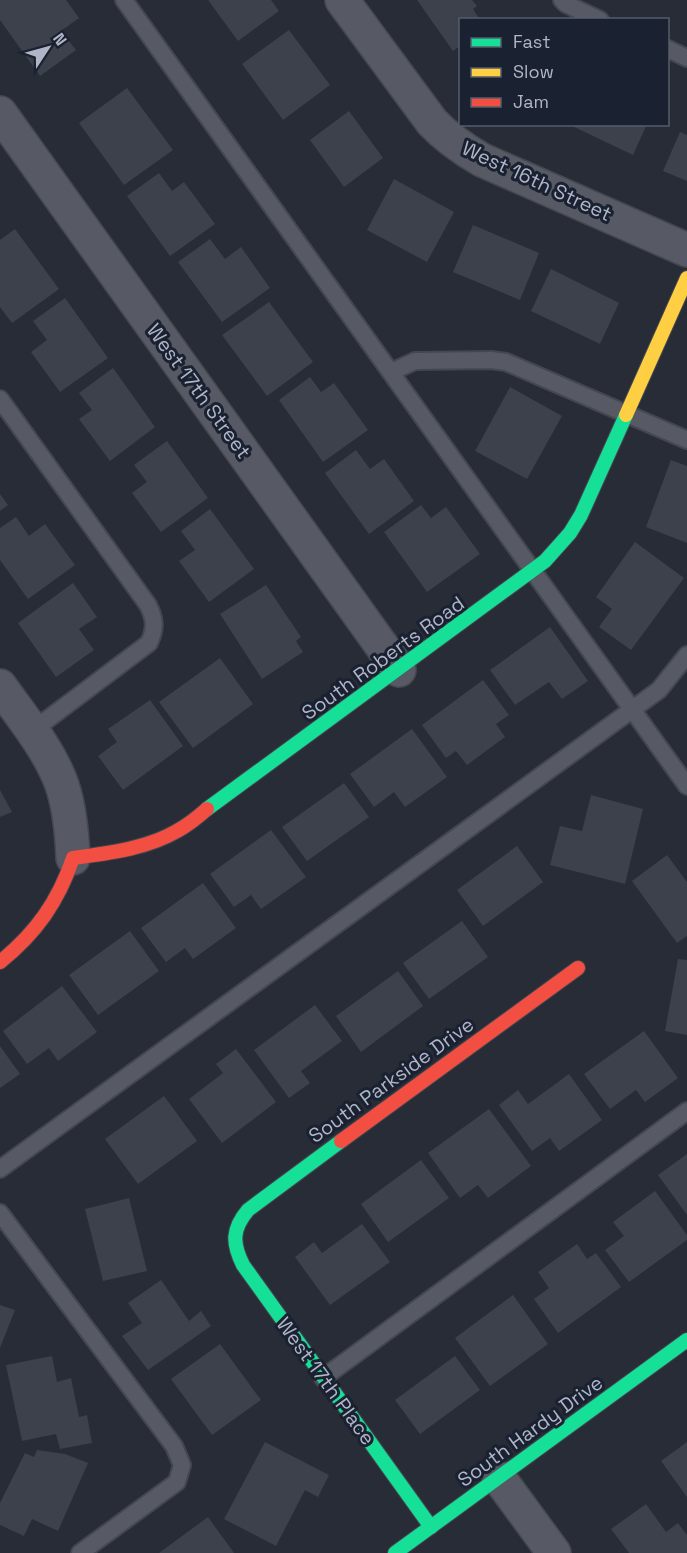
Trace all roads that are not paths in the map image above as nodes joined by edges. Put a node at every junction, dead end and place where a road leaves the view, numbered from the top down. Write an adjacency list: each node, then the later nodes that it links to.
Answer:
1 (124, 0): 10 (lane)
2 (342, 0): 8 (street, West 16th Street)
3 (562, 0): 4 (lane)
4 (596, 18)
5 (669, 49): 6 (lane)
6 (687, 58)
7 (0, 113): 16 (street, West 17th Street)
8 (687, 250)
9 (687, 278): 12 (street, South Roberts Road)
10 (391, 372): 12 (lane); 14 (lane)
11 (0, 399): 19 (lane)
12 (627, 413): 13 (lane); 14 (street, South Roberts Road)
13 (687, 440)
14 (533, 571): 16 (street, South Roberts Road); 18 (lane)
15 (687, 655): 18 (lane)
16 (399, 670): 21 (street, South Roberts Road)
17 (0, 686): 19 (street)
18 (632, 709): 20 (lane); 25 (lane)
19 (32, 731): 21 (street)
20 (687, 786)
21 (73, 858): 22 (street)
22 (0, 962)
23 (578, 968): 27 (street, South Parkside Drive)
24 (687, 1111): 29 (lane)
25 (0, 1169)
26 (0, 1213): 32 (lane)
27 (234, 1230): 29 (street, West 17th Place)
28 (687, 1340): 30 (street, South Hardy Drive)
29 (323, 1378): 31 (street, West 17th Place)
30 (499, 1478): 31 (street, South Hardy Drive); 34 (street)
31 (431, 1527): 33 (street, South Hardy Drive)
32 (80, 1553)
33 (395, 1553)
34 (554, 1553)

